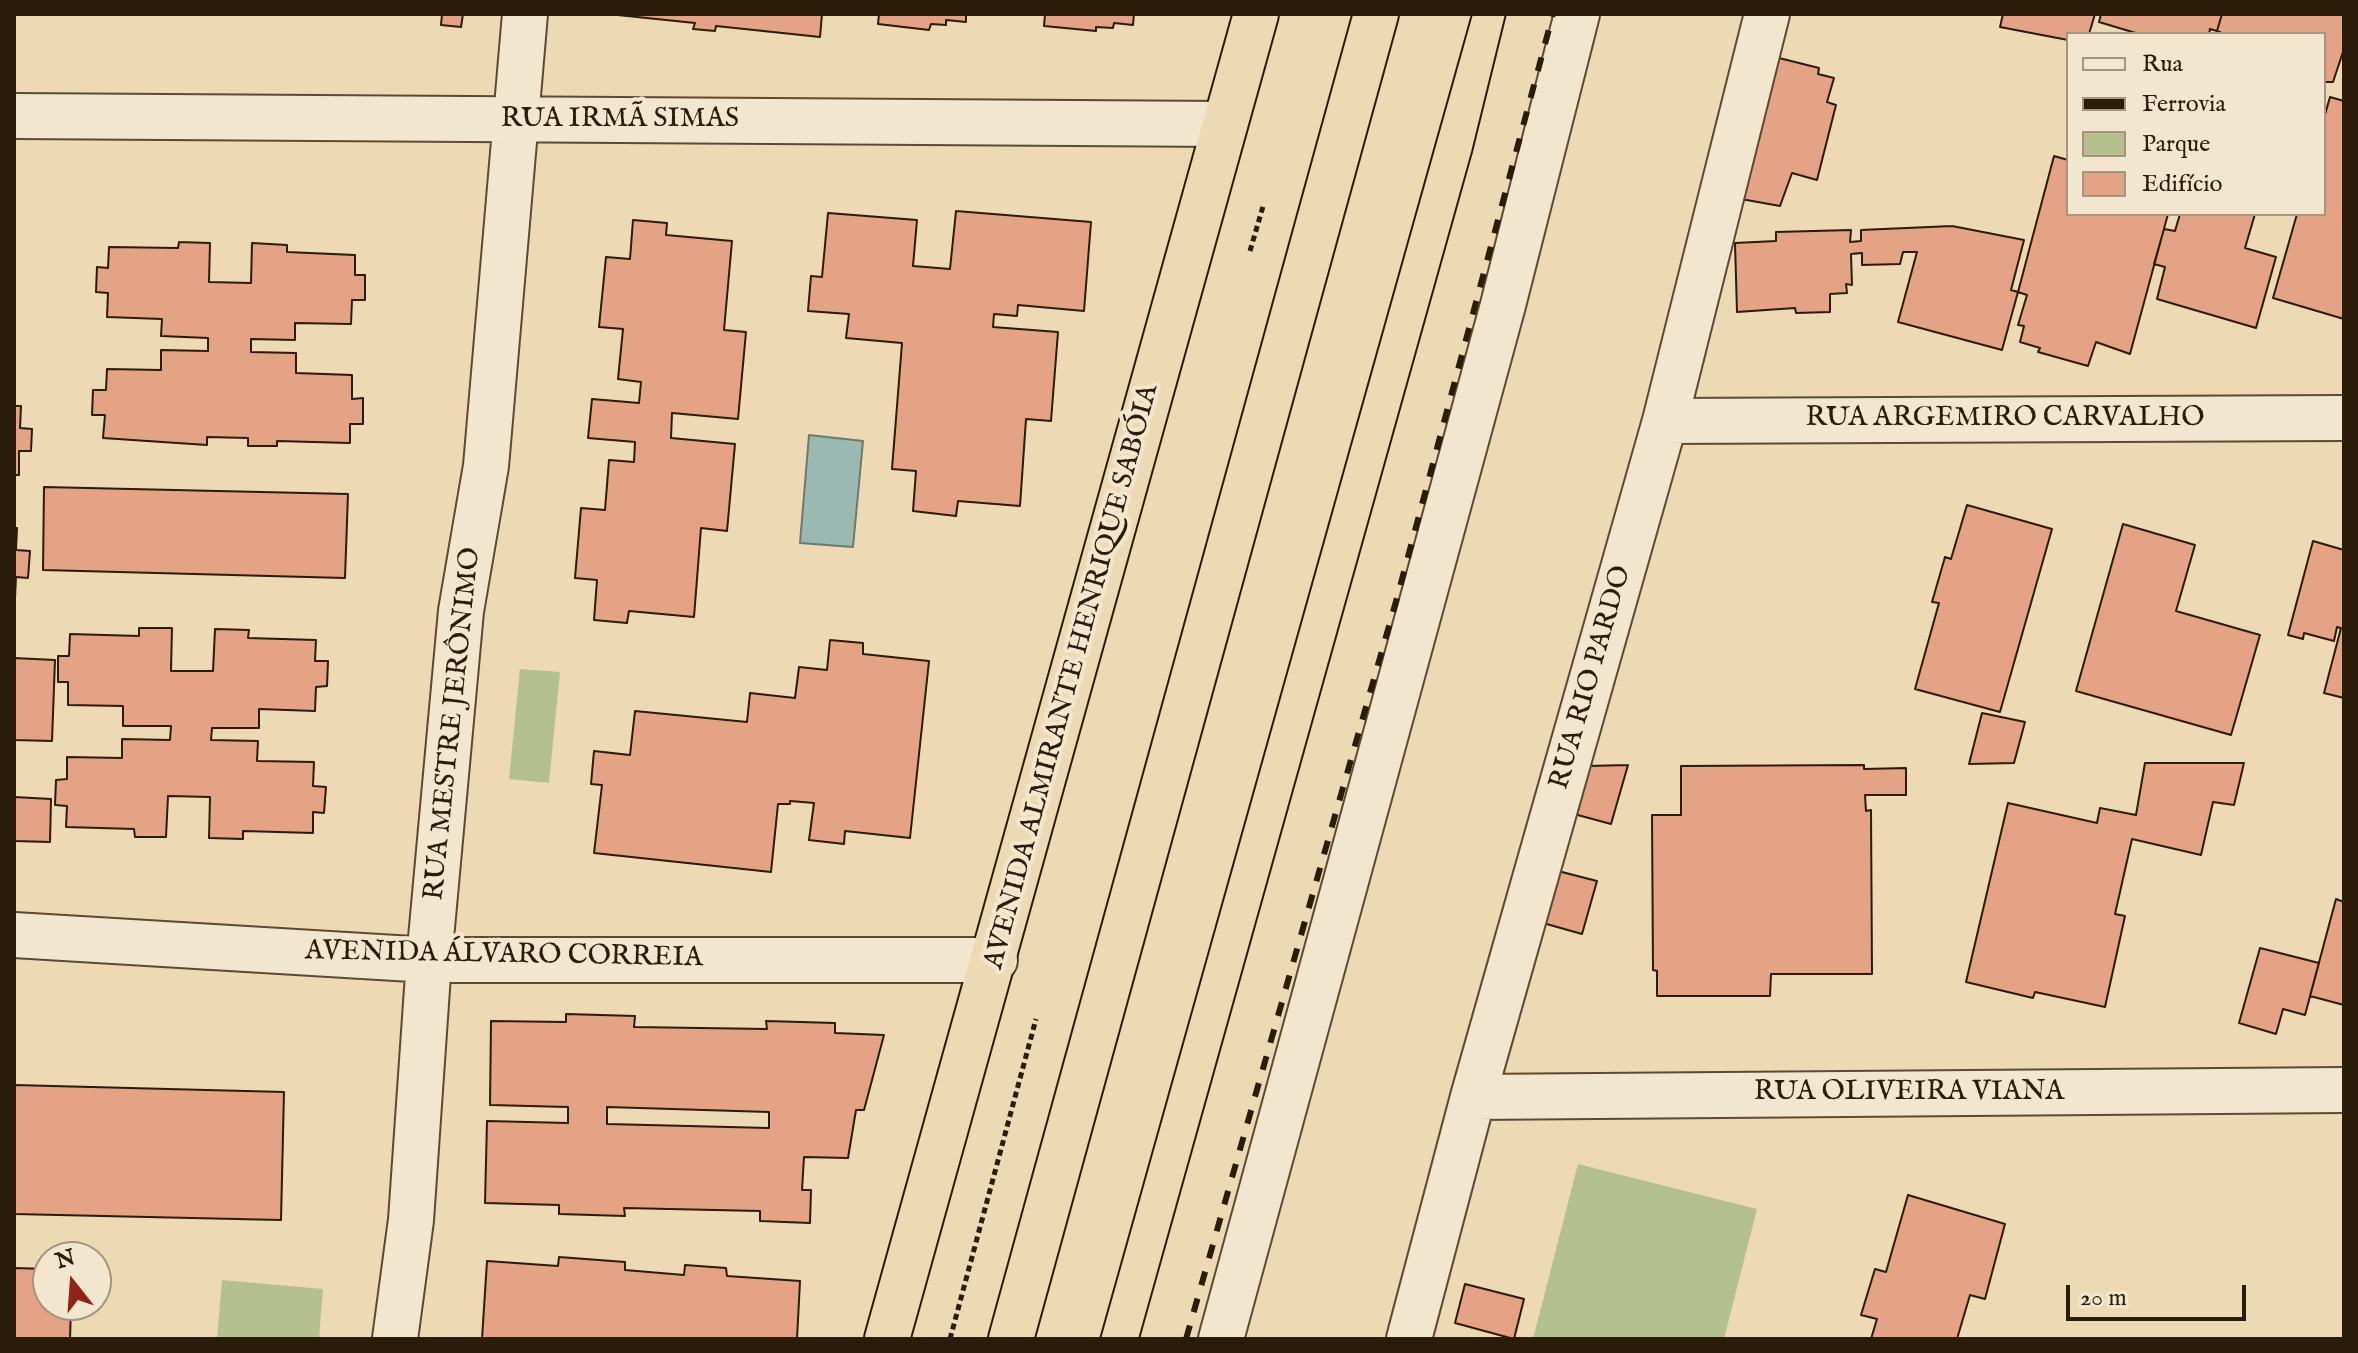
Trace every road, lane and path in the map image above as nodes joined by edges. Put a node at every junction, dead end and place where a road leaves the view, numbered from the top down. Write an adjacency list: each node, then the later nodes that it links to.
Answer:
1 (525, 14): 7 (street, RUA MESTRE JERÔNIMO)
2 (1256, 14): 8 (highway, AVENIDA ALMIRANTE HENRIQUE SABÓIA)
3 (1376, 14): 18 (highway)
4 (1577, 14): 19 (street)
5 (1767, 14): 10 (street, RUA RIO PARDO)
6 (14, 116): 7 (street, RUA IRMÃ SIMAS)
7 (514, 120): 8 (street, RUA IRMÃ SIMAS); 12 (street, RUA MESTRE JERÔNIMO)
8 (1225, 124): 13 (highway, AVENIDA ALMIRANTE HENRIQUE SABÓIA)
9 (2344, 418): 10 (street, RUA ARGEMIRO CARVALHO)
10 (1665, 421): 15 (street, RUA RIO PARDO)
11 (14, 935): 12 (street, AVENIDA ÁLVARO CORREIA)
12 (429, 960): 13 (street, AVENIDA ÁLVARO CORREIA); 16 (street, RUA MESTRE JERÔNIMO)
13 (995, 960): 17 (highway, AVENIDA ALMIRANTE HENRIQUE SABÓIA)
14 (2344, 1090): 15 (street, RUA OLIVEIRA VIANA)
15 (1473, 1097): 20 (street, RUA RIO PARDO)
16 (395, 1339)
17 (887, 1339)
18 (1011, 1339)
19 (1221, 1339)
20 (1409, 1339)

